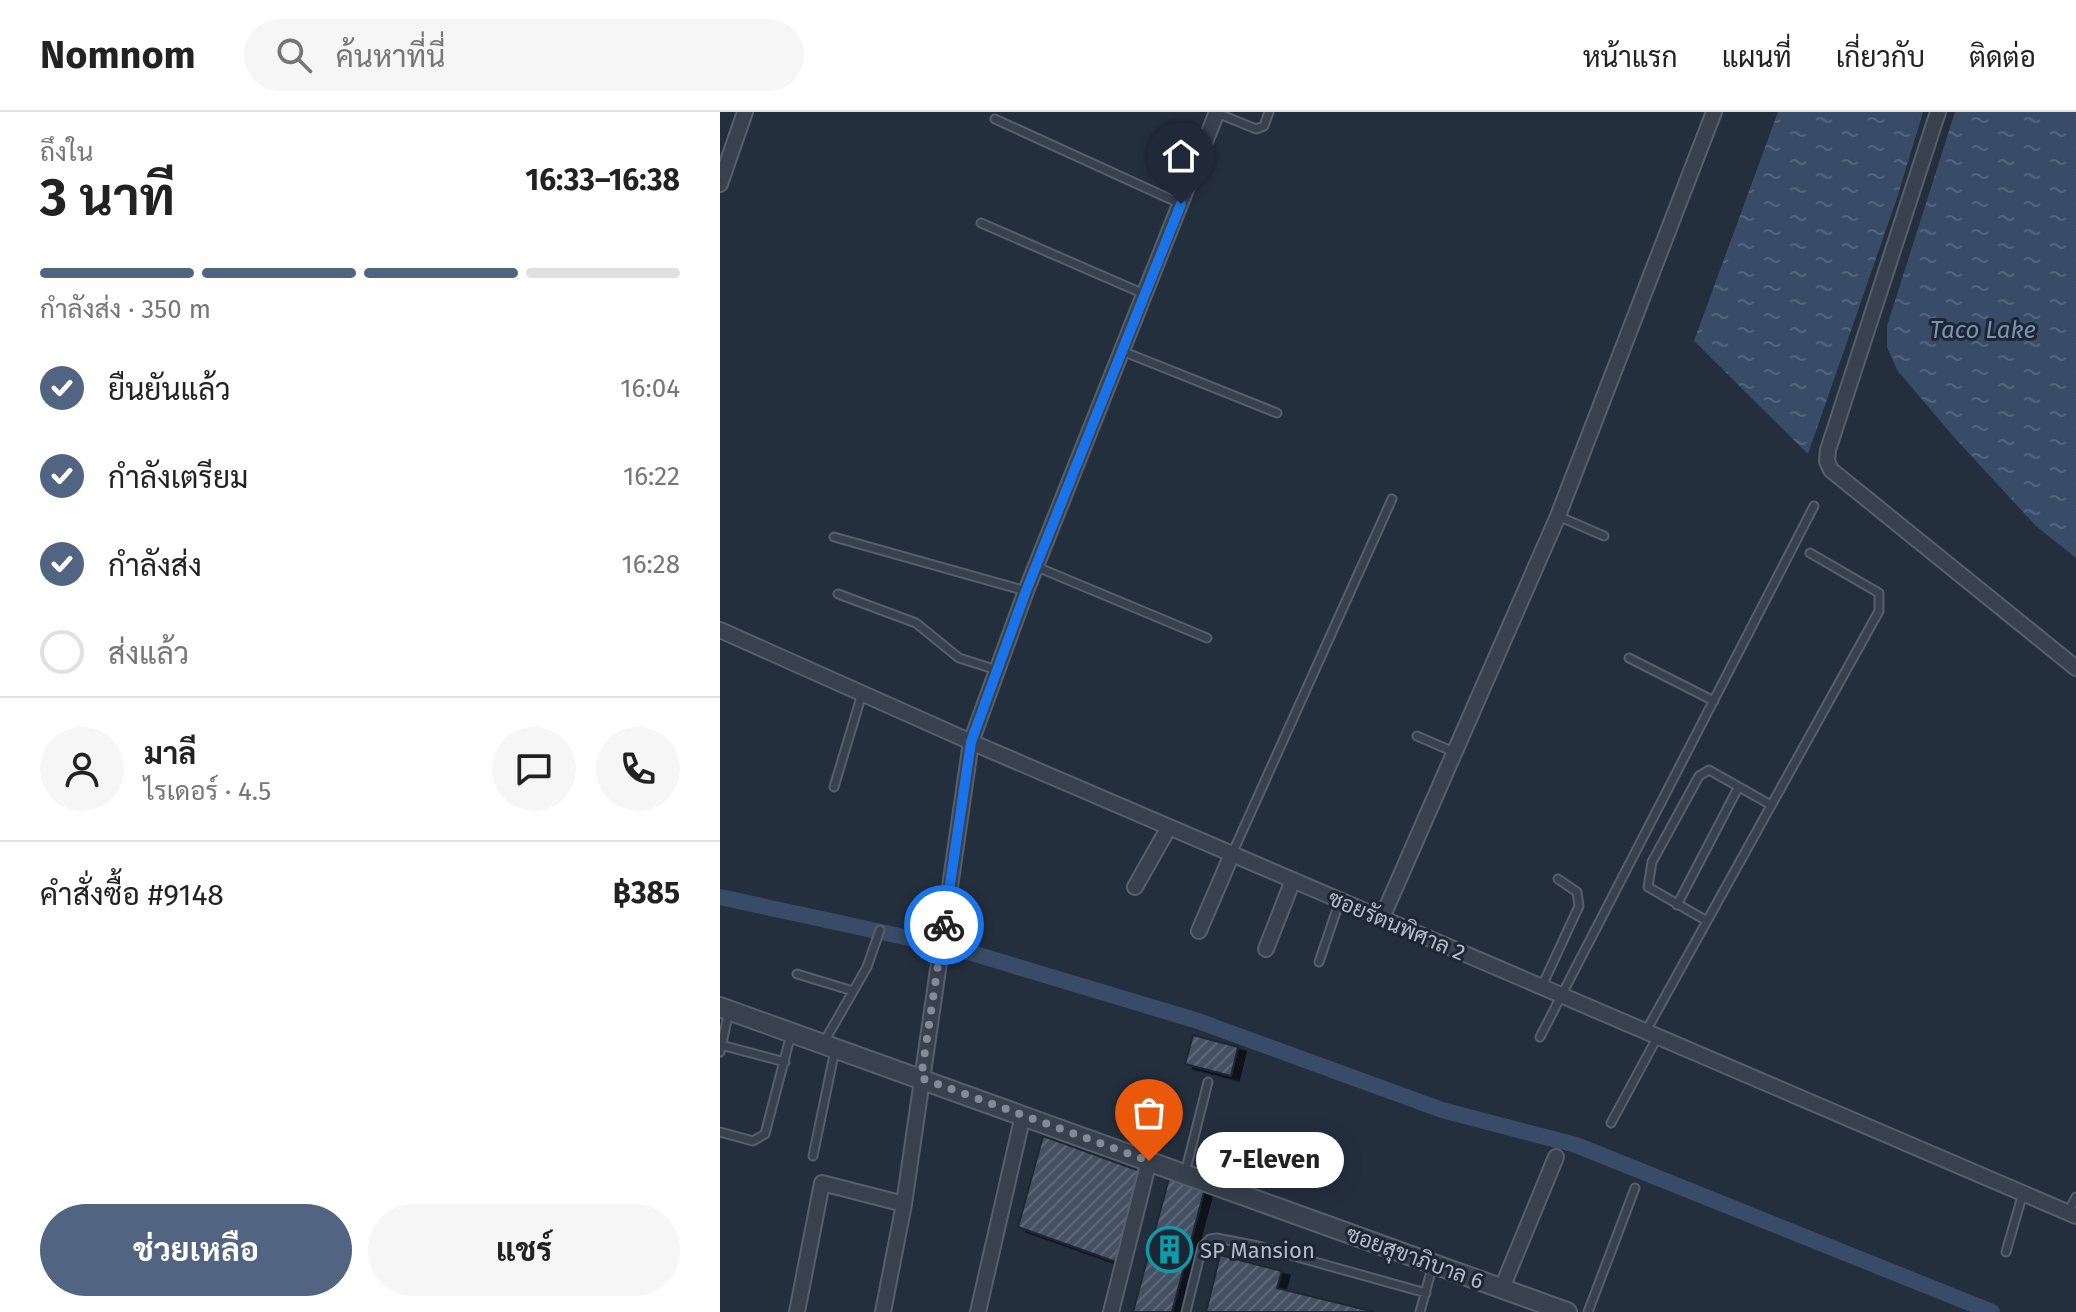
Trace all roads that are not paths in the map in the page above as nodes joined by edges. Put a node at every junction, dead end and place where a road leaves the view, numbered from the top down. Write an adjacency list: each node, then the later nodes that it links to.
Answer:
1 (745, 112): 7 (street)
2 (1217, 112): 3 (lane); 8 (street)
3 (1269, 112)
4 (1714, 112): 15 (street)
5 (1938, 112): 25 (street)
6 (995, 119): 8 (lane)
7 (720, 184)
8 (1181, 204): 10 (street)
9 (981, 223): 10 (lane)
10 (1145, 294): 11 (street)
11 (1122, 351): 12 (lane); 19 (street)
12 (1277, 413)
13 (1392, 499): 36 (lane)
14 (1814, 506): 28 (lane)
15 (1558, 516): 16 (lane); 31 (street)
16 (1604, 536)
17 (834, 537): 20 (lane)
18 (1810, 553): 34 (lane)
19 (1037, 567): 20 (street); 23 (lane)
20 (1026, 591): 26 (street)
21 (838, 594): 26 (lane)
22 (720, 630): 27 (street, ซอยรัตนพิศาล 2)
23 (1207, 638)
24 (1629, 658): 28 (lane)
25 (2076, 668)
26 (997, 670): 30 (street)
27 (863, 692): 30 (street, ซอยรัตนพิศาล 2); 32 (lane)
28 (1714, 701): 51 (lane)
29 (1417, 736): 31 (lane)
30 (971, 742): 35 (street, ซอยรัตนพิศาล 2); 59 (street)
31 (1456, 753): 42 (street)
32 (834, 787)
33 (1738, 788): 34 (lane); 41 (lane); 41 (lane)
34 (1771, 805): 43 (lane)
35 (1169, 827): 36 (street, ซอยรัตนพิศาล 2); 39 (street)
36 (1232, 854): 38 (street, ซอยรัตนพิศาล 2); 45 (street)
37 (1558, 879): 49 (lane)
38 (1293, 880): 40 (street, ซอยรัตนพิศาล 2); 46 (street)
39 (1135, 887)
40 (1340, 900): 42 (street, ซอยรัตนพิศาล 2); 47 (lane)
41 (1677, 905): 43 (lane)
42 (1382, 918): 49 (street, ซอยรัตนพิศาล 2)
43 (1707, 921): 54 (lane)
44 (880, 930): 50 (lane)
45 (1199, 931)
46 (1266, 949)
47 (1319, 962)
48 (797, 974): 50 (lane)
49 (1542, 987): 51 (street, ซอยรัตนพิศาล 2)
50 (853, 991): 56 (lane)
51 (1560, 995): 54 (street, ซอยรัตนพิศาล 2); 55 (lane)
52 (725, 1008): 53 (street, ซอยสุขาภิบาล 6); 57 (lane)
53 (791, 1032): 56 (street, ซอยสุขาภิบาล 6); 58 (lane)
54 (1652, 1034): 62 (lane); 69 (street, ซอยรัตนพิศาล 2)
55 (1540, 1037)
56 (829, 1046): 59 (street, ซอยสุขาภิบาล 6); 64 (lane)
57 (721, 1048): 58 (lane)
58 (785, 1062): 63 (lane)
59 (921, 1078): 61 (street, ซอยสุขาภิบาล 6); 71 (street)
60 (1208, 1082): 67 (lane)
61 (1023, 1115): 66 (street, ซอยสุขาภิบาล 6); 80 (street)
62 (1611, 1123)
63 (720, 1132)
64 (813, 1156)
65 (1556, 1157): 75 (street)
66 (1149, 1161): 67 (street, ซอยสุขาภิบาล 6); 81 (street)
67 (1185, 1174): 74 (street, ซอยสุขาภิบาล 6)
68 (1635, 1188): 85 (lane)
69 (2023, 1193): 72 (street, ซอยรัตนพิศาล 2); 73 (lane)
70 (2076, 1197): 72 (lane)
71 (904, 1204): 78 (street); 79 (street)
72 (2072, 1214)
73 (2006, 1252)
74 (1433, 1263): 75 (street, ซอยสุขาภิบาล 6); 76 (lane)
75 (1502, 1288): 77 (street, ซอยสุขาภิบาล 6)
76 (1426, 1293): 82 (lane); 83 (lane)
77 (1539, 1307): 84 (street, ซอยสุขาภิบาล 6)
78 (797, 1312)
79 (883, 1312)
80 (978, 1312)
81 (1111, 1312)
82 (1186, 1312)
83 (1420, 1312)
84 (1567, 1312)
85 (1588, 1312)

